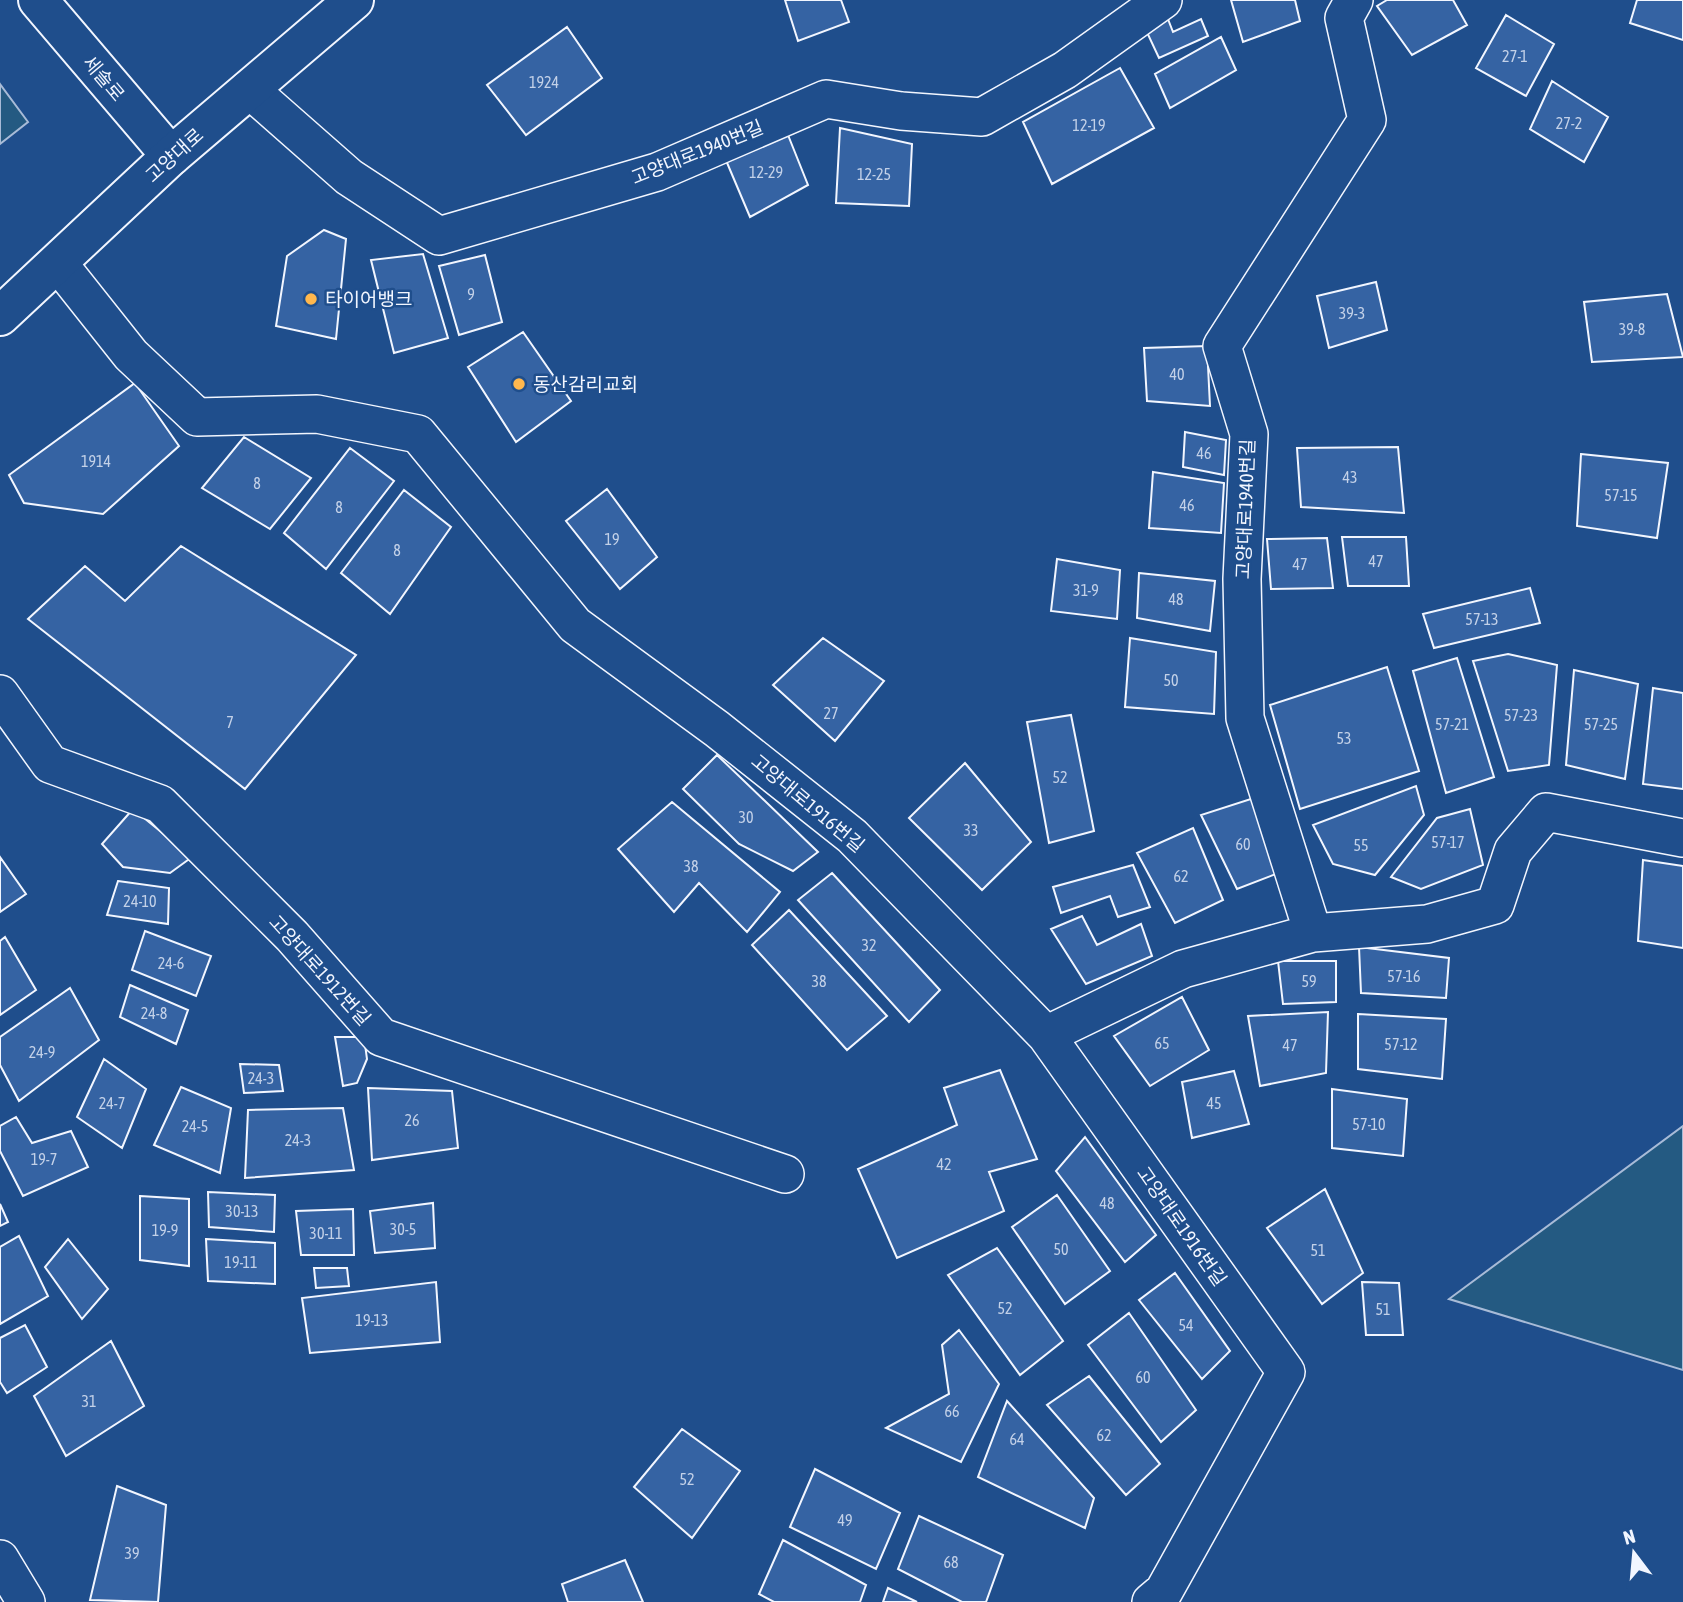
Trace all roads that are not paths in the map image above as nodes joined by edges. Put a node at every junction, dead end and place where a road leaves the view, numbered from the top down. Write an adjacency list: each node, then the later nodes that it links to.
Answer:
1 (38, 0): 6 (main road, 세솔로)
2 (354, 0): 5 (main road, 고양대로)
3 (1163, 0): 5 (street, 고양대로1940번길)
4 (1354, 0): 11 (street, 고양대로1940번길)
5 (249, 89): 6 (main road, 고양대로)
6 (171, 156): 7 (main road, 고양대로)
7 (58, 263): 8 (main road, 고양대로); 12 (street, 고양대로1916번길)
8 (0, 316)
9 (0, 694): 13 (street, 고양대로1912번길)
10 (1683, 838): 11 (street)
11 (1312, 933): 12 (street)
12 (1046, 1035): 16 (street, 고양대로1916번길)
13 (785, 1174)
14 (0, 1559): 15 (street)
15 (26, 1602)
16 (1151, 1602)

